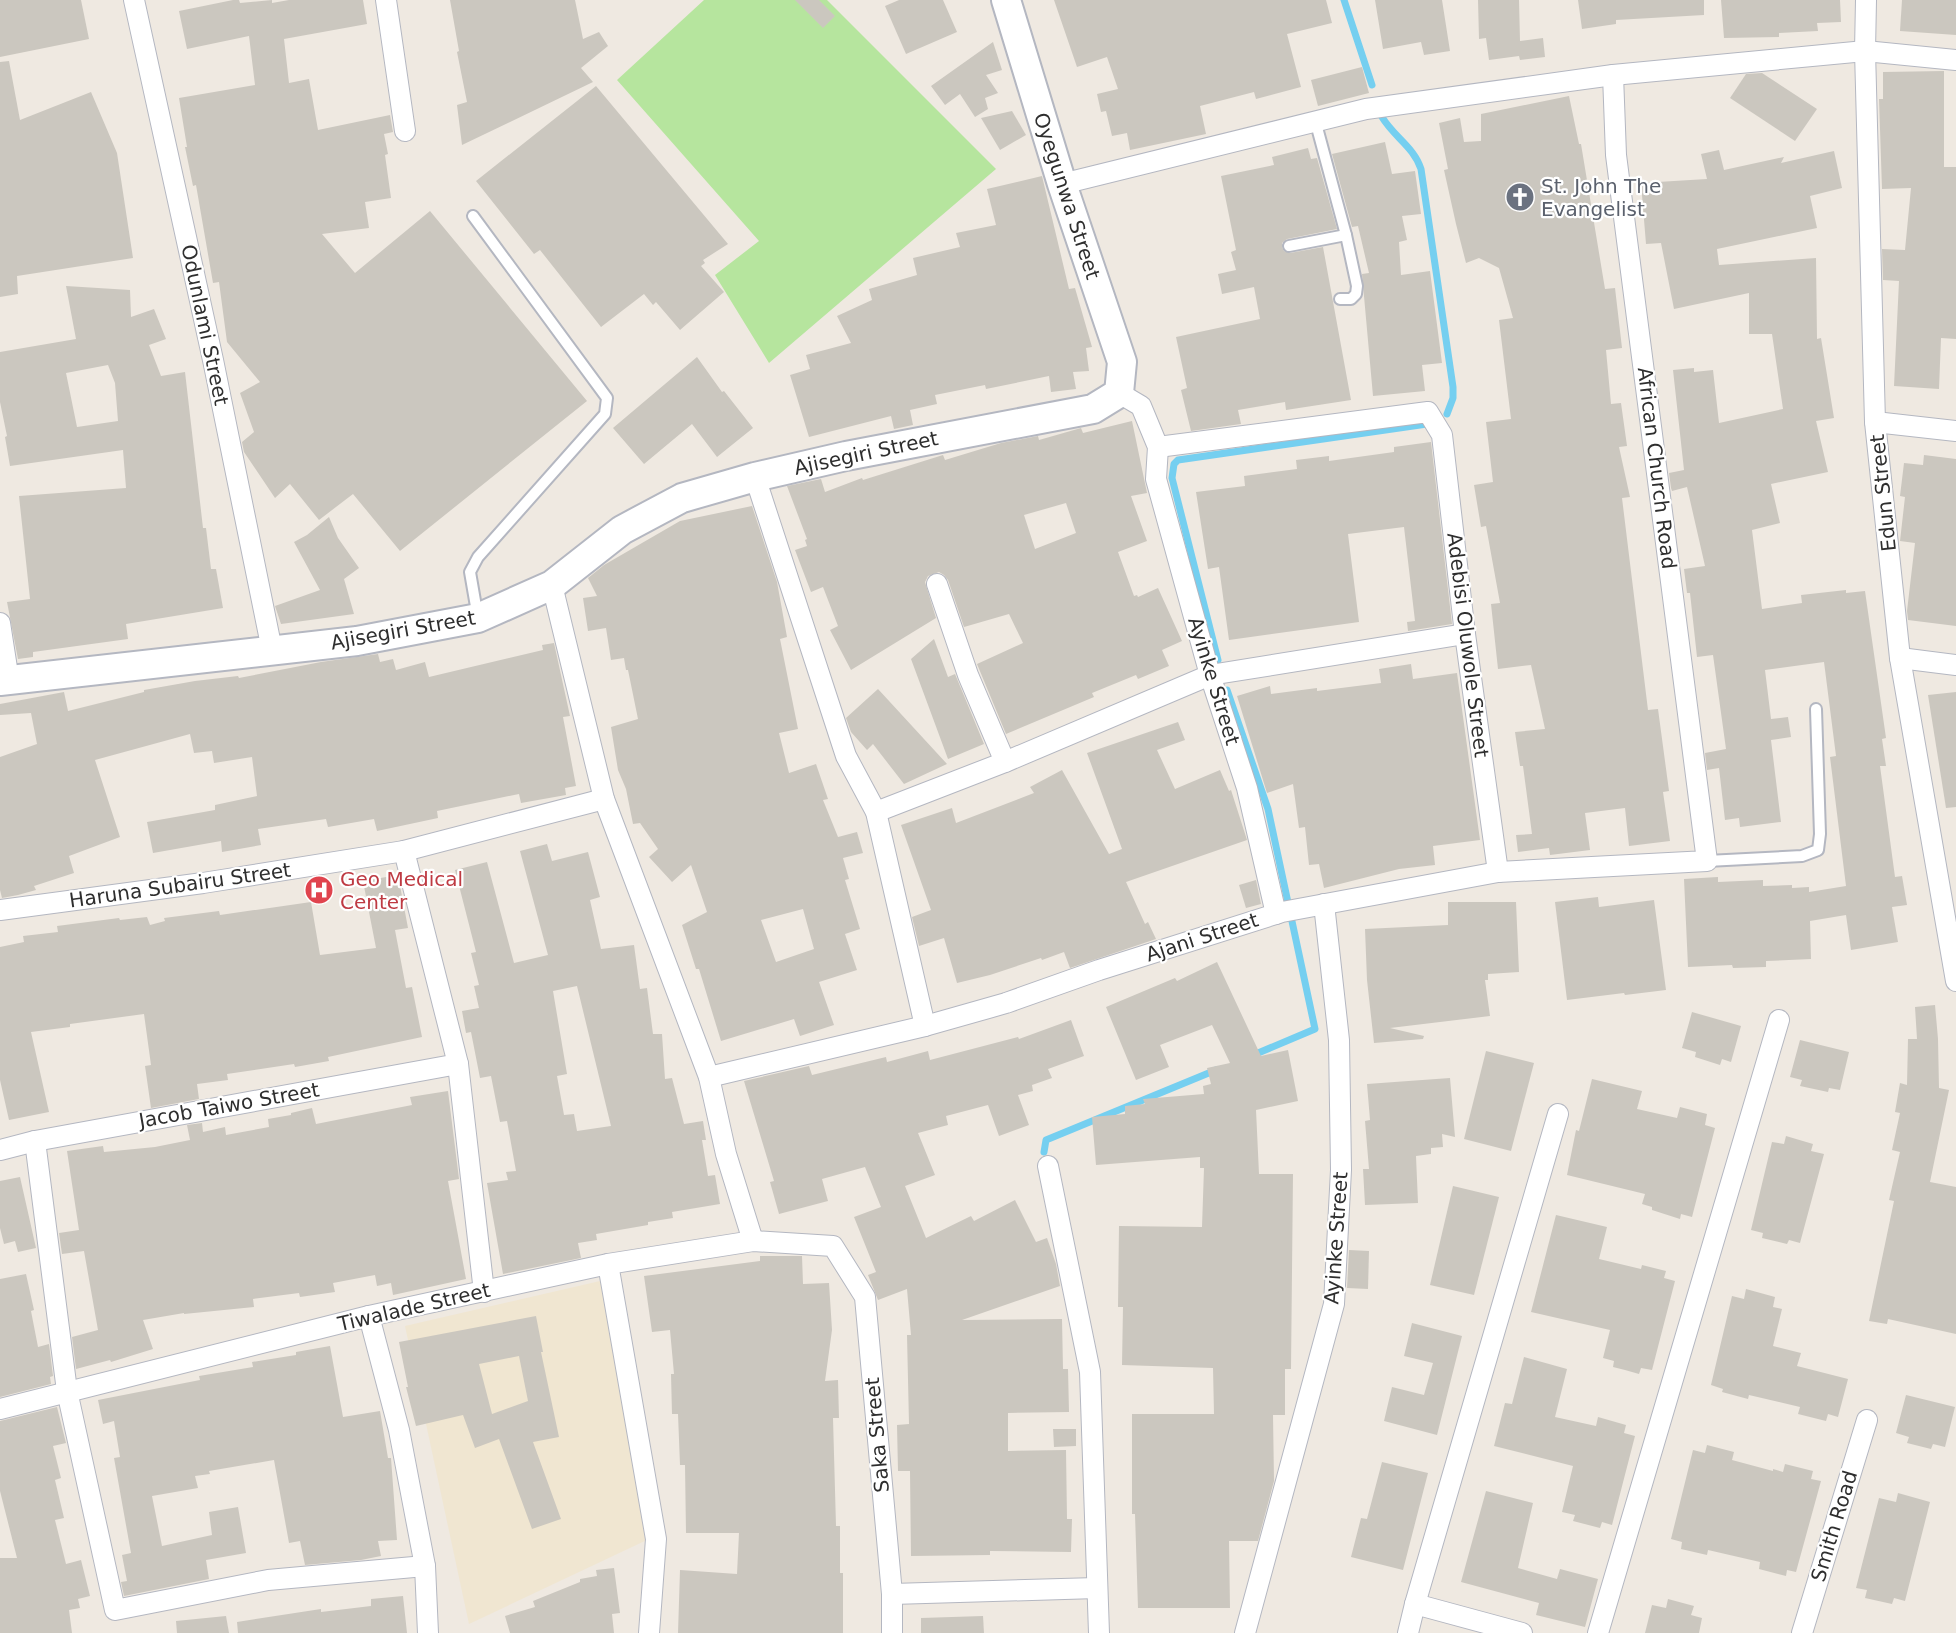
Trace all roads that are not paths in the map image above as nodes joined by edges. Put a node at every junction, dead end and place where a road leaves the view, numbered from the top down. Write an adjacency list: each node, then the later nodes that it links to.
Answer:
1 (134, 0): 25 (street, Odunlami Street)
2 (386, 0): 9 (street)
3 (1006, 0): 10 (street, Oyegunwa Street)
4 (1866, 0): 5 (street, Edun Street)
5 (1865, 51): 6 (street); 7 (street); 16 (street, Edun Street)
6 (1956, 60)
7 (1613, 75): 8 (street); 35 (street, African Church Road)
8 (1315, 120): 10 (street); 12 (lane)
9 (405, 131)
10 (1062, 184): 15 (street, Oyegunwa Street)
11 (473, 216): 22 (lane)
12 (1346, 235): 13 (lane); 14 (lane)
13 (1289, 246)
14 (1340, 299)
15 (1119, 393): 18 (street); 19 (street, Ajisegiri Street)
16 (1875, 422): 17 (street); 26 (street, Edun Street)
17 (1956, 431)
18 (1158, 447): 24 (street, Adebisi Oluwole Street); 28 (street, Ayinke Street)
19 (755, 477): 21 (street, Ajisegiri Street); 33 (street)
20 (937, 584): 31 (street)
21 (552, 585): 22 (street, Ajisegiri Street); 32 (street)
22 (478, 618): 25 (street, Ajisegiri Street)
23 (0, 623): 29 (street)
24 (1466, 634): 28 (street); 36 (street, Adebisi Oluwole Street)
25 (272, 650): 29 (street, Ajisegiri Street)
26 (1900, 658): 27 (street); 40 (street, Edun Street)
27 (1956, 665)
28 (1210, 675): 31 (street); 39 (street, Ayinke Street)
29 (5, 681)
30 (1816, 709): 35 (lane)
31 (1005, 762): 33 (street)
32 (604, 799): 34 (street, Haruna Subairu Street); 44 (street)
33 (876, 812): 42 (street)
34 (404, 850): 38 (street, Haruna Subairu Street); 43 (street)
35 (1707, 861): 36 (street, Ajani Street)
36 (1498, 872): 37 (street, Ajani Street)
37 (1324, 904): 39 (street, Ajani Street); 65 (street, Ayinke Street)
38 (0, 910)
39 (1286, 912): 42 (street, Ajani Street)
40 (1956, 981)
41 (1779, 1020): 68 (street)
42 (925, 1026): 44 (street, Ajani Street)
43 (458, 1064): 46 (street, Jacob Taiwo Street); 52 (street)
44 (709, 1077): 49 (street)
45 (1558, 1114): 60 (street)
46 (35, 1140): 47 (street, Jacob Taiwo Street); 54 (street)
47 (0, 1150)
48 (1048, 1166): 58 (street)
49 (753, 1241): 50 (street, Tiwalade Street); 51 (street, Tiwalade Street)
50 (833, 1246): 59 (street, Saka Street)
51 (608, 1264): 52 (street, Tiwalade Street); 62 (street)
52 (484, 1292): 53 (street, Tiwalade Street)
53 (369, 1316): 54 (street, Tiwalade Street); 57 (street)
54 (67, 1391): 55 (street, Tiwalade Street); 57 (street)
55 (0, 1409)
56 (1867, 1420): 69 (street, Smith Road)
57 (425, 1566): 61 (street)
58 (1097, 1588): 59 (street); 64 (street)
59 (892, 1594): 63 (street, Saka Street)
60 (1415, 1604): 66 (street); 67 (street)
61 (428, 1633)
62 (649, 1633)
63 (892, 1633)
64 (1099, 1633)
65 (1245, 1633)
66 (1408, 1633)
67 (1522, 1633)
68 (1598, 1633)
69 (1802, 1633)

